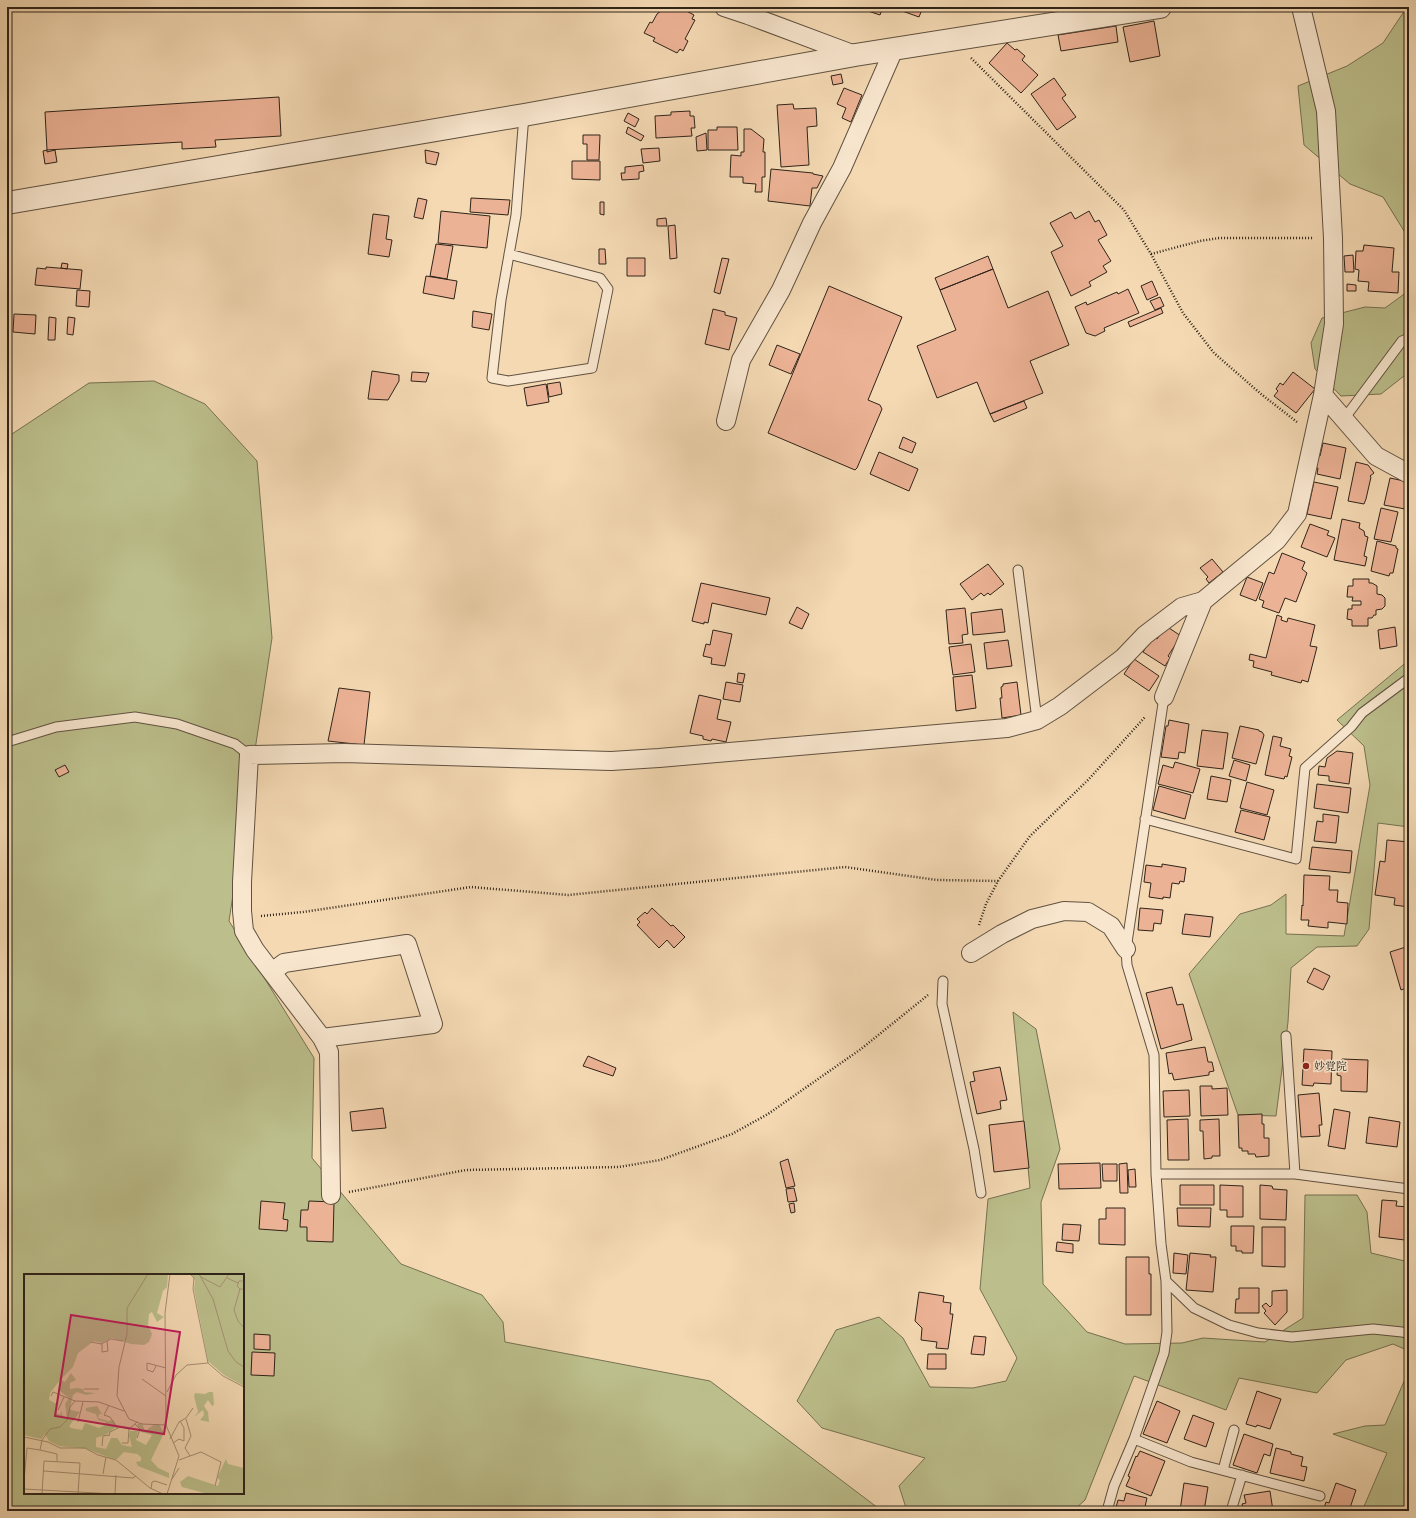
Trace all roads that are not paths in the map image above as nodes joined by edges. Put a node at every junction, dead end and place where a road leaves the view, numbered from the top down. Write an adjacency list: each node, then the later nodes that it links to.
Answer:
1 (724, 7): 5 (street)
2 (1160, 7): 4 (street)
3 (1301, 7): 10 (street)
4 (894, 49): 5 (street); 12 (street)
5 (855, 55): 6 (street)
6 (524, 115): 7 (street); 8 (lane)
7 (7, 203)
8 (509, 254): 8 (lane)
9 (1409, 338): 11 (lane)
10 (1323, 395): 11 (street); 15 (street)
11 (1344, 419): 13 (street)
12 (726, 421)
13 (1409, 474)
14 (1018, 570): 18 (lane)
15 (1203, 601): 17 (street); 18 (street)
16 (1409, 678): 21 (lane)
17 (1164, 697): 21 (lane)
18 (1037, 720): 20 (street)
19 (7, 742): 20 (lane)
20 (249, 755): 24 (street)
21 (1144, 819): 22 (lane)
22 (1126, 949): 23 (street); 28 (lane)
23 (971, 953)
24 (272, 972): 27 (street); 27 (street)
25 (943, 982): 31 (lane)
26 (1286, 1036): 29 (lane)
27 (322, 1038): 32 (street)
28 (1156, 1174): 29 (lane); 33 (lane)
29 (1295, 1174): 30 (lane)
30 (1409, 1189)
31 (981, 1193)
32 (331, 1195)
33 (1166, 1281): 34 (lane); 36 (lane)
34 (1409, 1334)
35 (1234, 1430): 37 (lane)
36 (1134, 1439): 37 (lane); 40 (lane)
37 (1223, 1470): 38 (lane)
38 (1242, 1475): 39 (lane); 41 (lane)
39 (1320, 1496)
40 (1107, 1511)
41 (1231, 1511)

